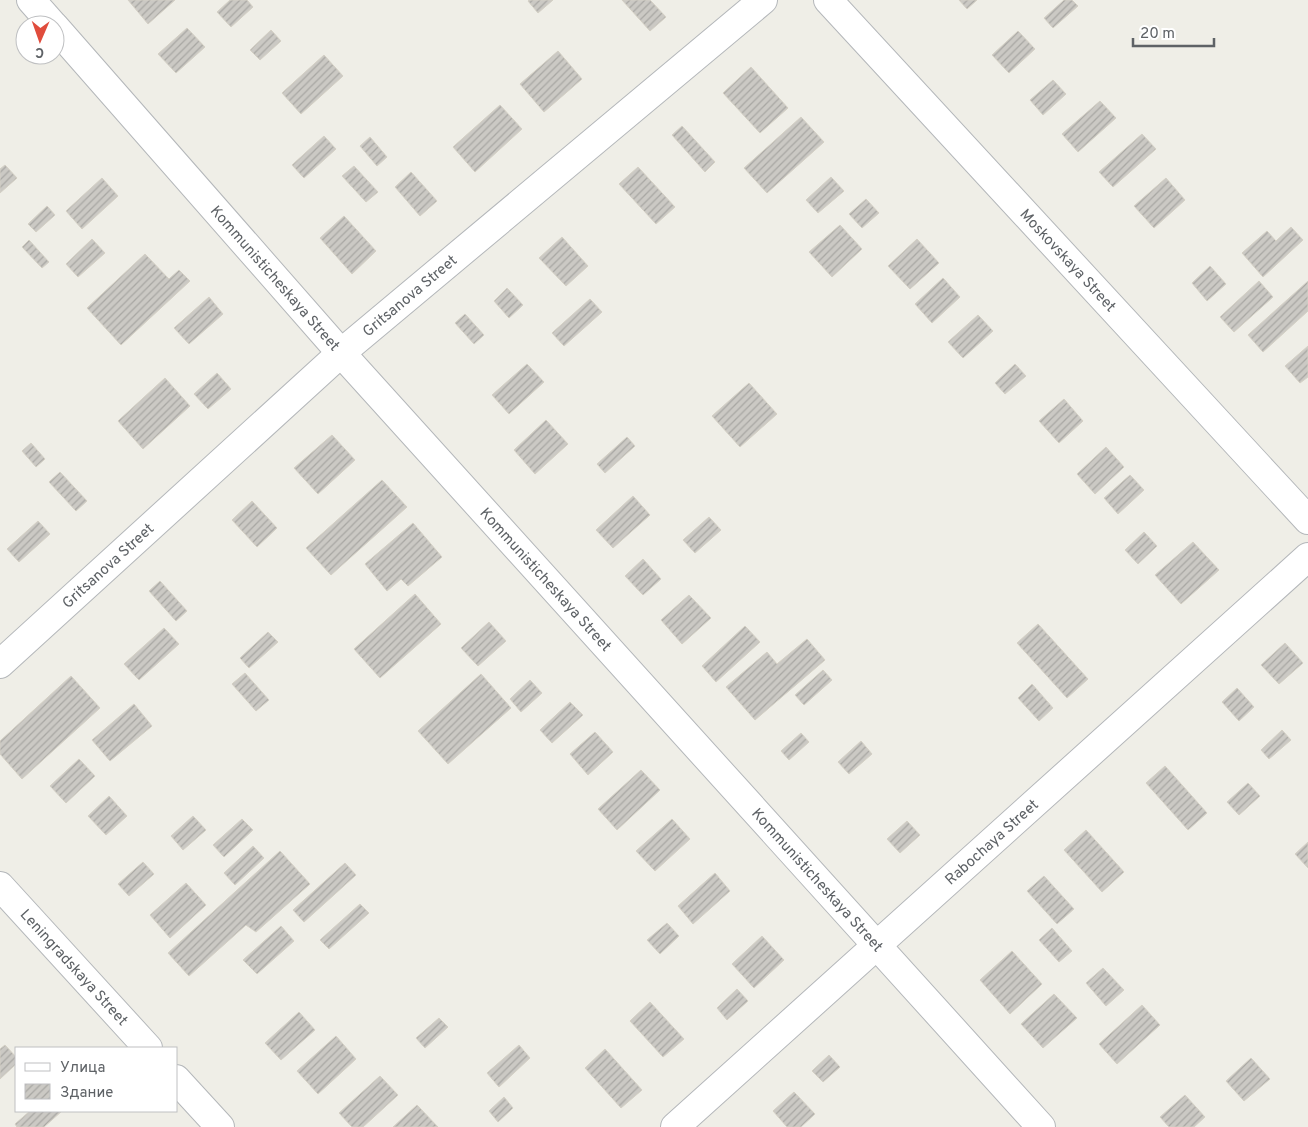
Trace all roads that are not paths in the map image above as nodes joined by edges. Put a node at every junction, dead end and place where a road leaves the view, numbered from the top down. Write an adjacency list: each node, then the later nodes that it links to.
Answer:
1 (31, 0): 4 (street, Kommunisticheskaya Street)
2 (763, 0): 6 (street, Gritsanova Street)
3 (828, 0): 7 (street, Moskovskaya Street)
4 (44, 15)
5 (65, 39): 6 (street, Kommunisticheskaya Street)
6 (341, 353): 9 (street, Gritsanova Street); 11 (street, Kommunisticheskaya Street)
7 (1308, 520)
8 (1308, 557): 11 (street, Rabochaya Street)
9 (0, 664)
10 (0, 886): 12 (street, Leningradskaya Street)
11 (877, 946): 15 (street, Rabochaya Street); 16 (street, Kommunisticheskaya Street)
12 (147, 1047)
13 (178, 1081): 14 (street)
14 (220, 1127)
15 (675, 1127)
16 (1041, 1127)

